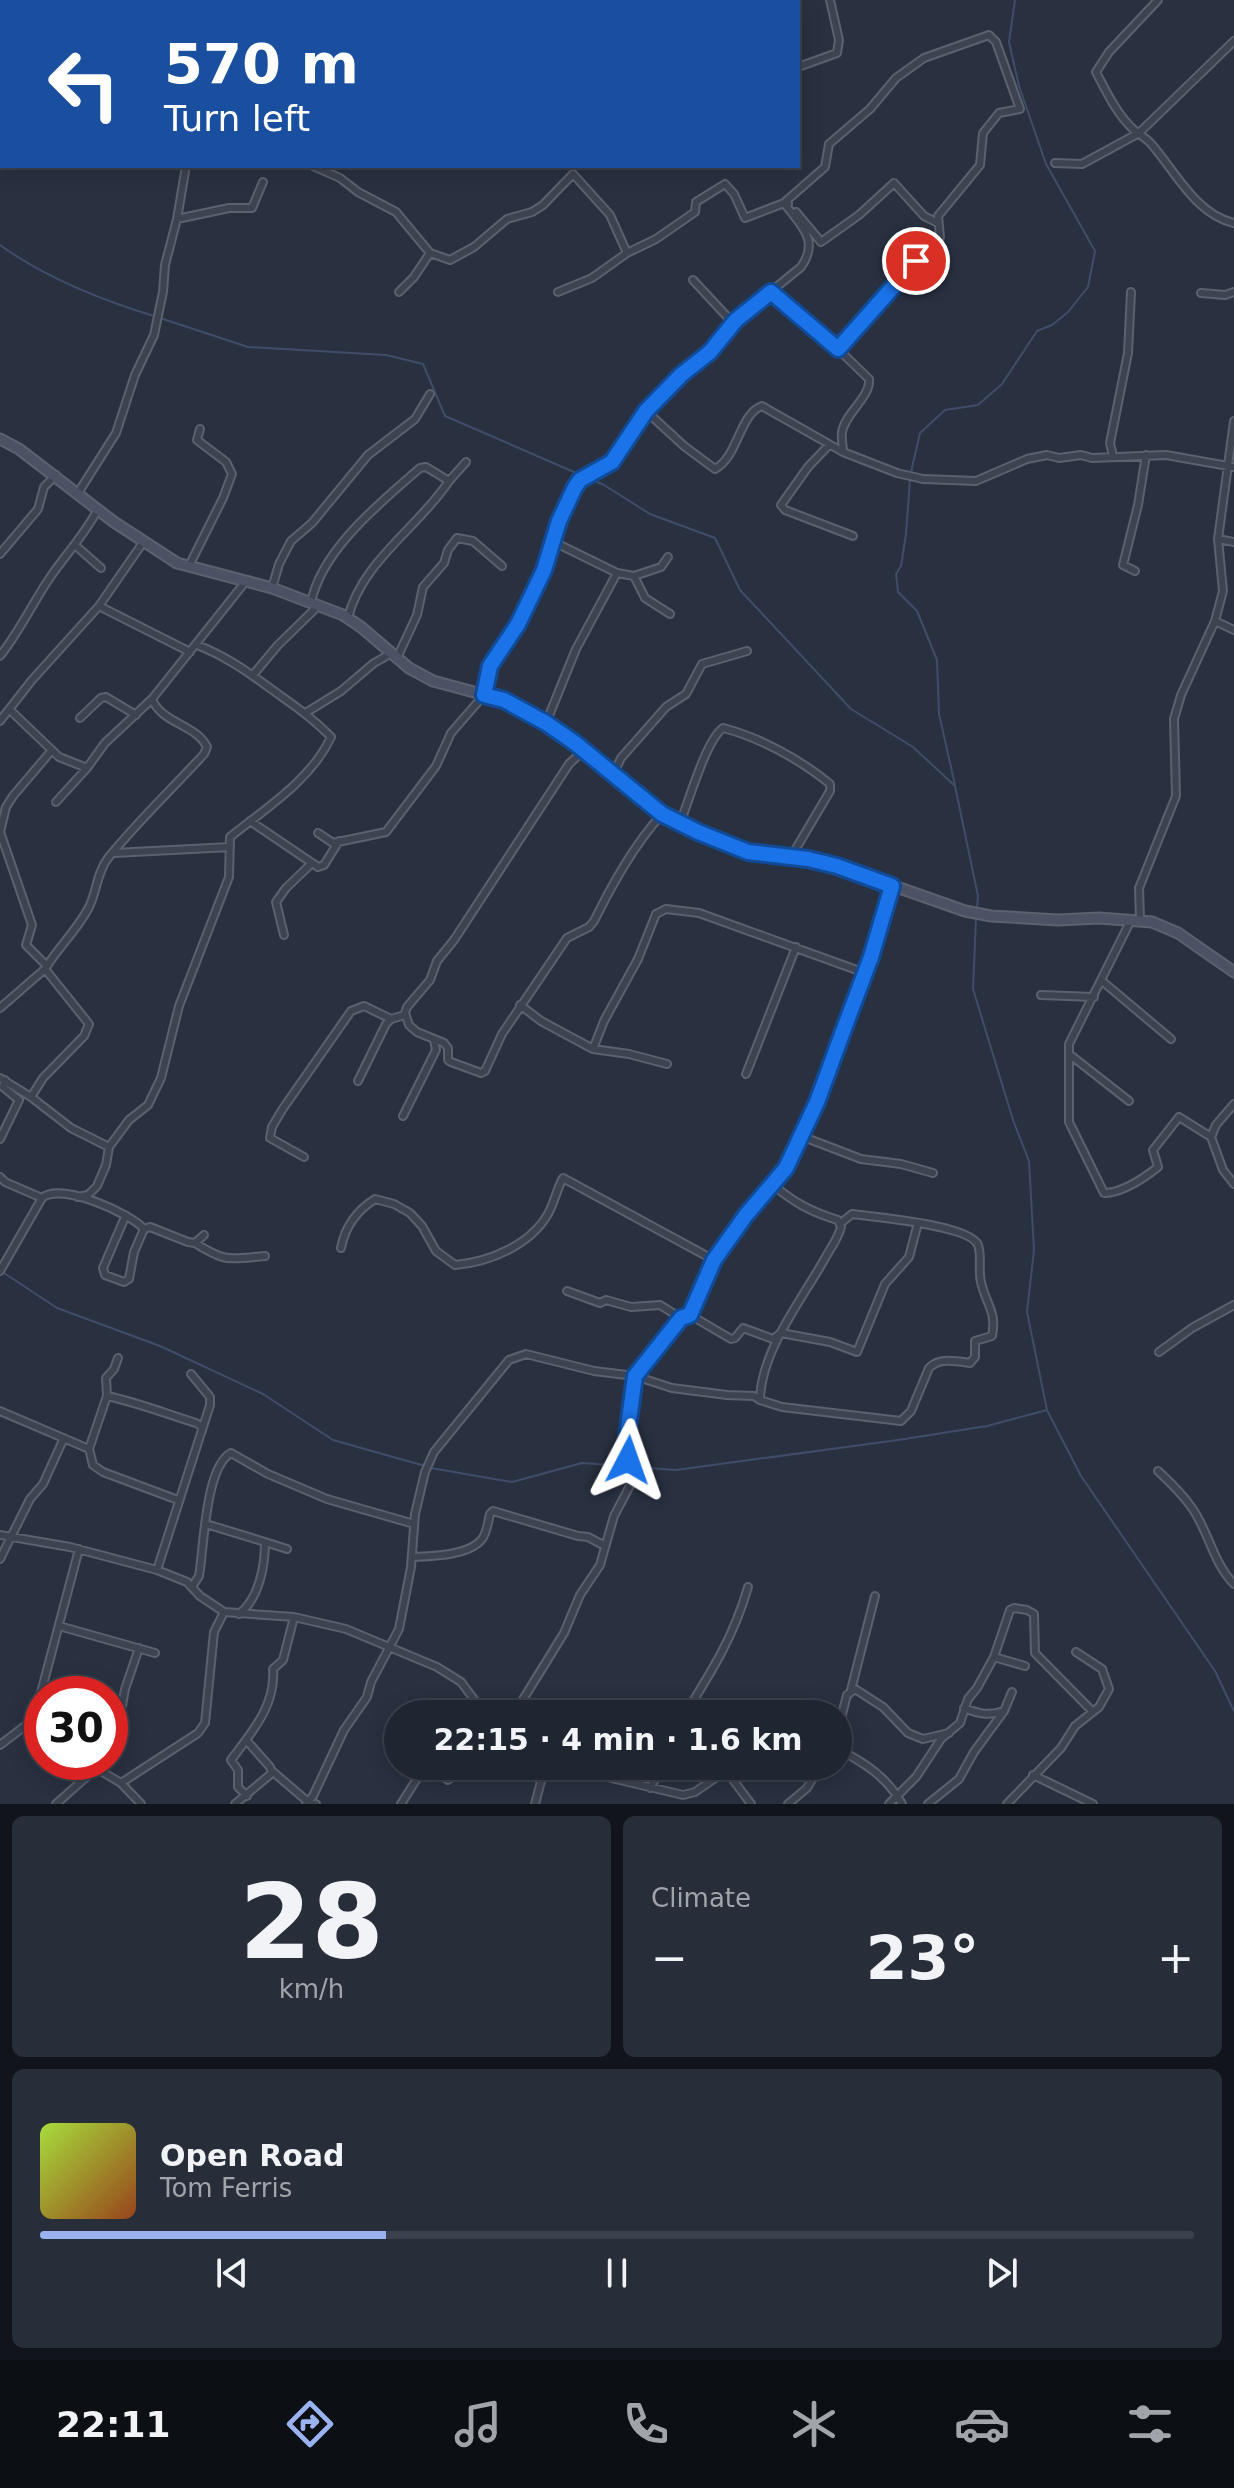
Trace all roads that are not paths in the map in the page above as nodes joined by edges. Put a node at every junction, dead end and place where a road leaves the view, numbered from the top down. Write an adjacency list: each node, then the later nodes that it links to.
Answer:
1 (830, 0): 4 (street)
2 (1158, 0): 5 (street)
3 (1234, 41): 5 (street)
4 (800, 66)
5 (1139, 133): 6 (street); 12 (street)
6 (1055, 163)
7 (186, 168): 10 (street)
8 (318, 168): 13 (street)
9 (263, 182): 10 (street)
10 (177, 219): 37 (street)
11 (938, 223): 11 (street); 23 (street)
12 (1234, 223)
13 (430, 253): 14 (street); 16 (street)
14 (627, 253): 17 (street); 18 (street)
15 (693, 280): 22 (street)
16 (399, 292)
17 (558, 292)
18 (771, 292): 22 (street); 23 (street)
19 (1131, 292): 32 (street)
20 (1234, 292): 21 (street)
21 (1201, 293)
22 (733, 323): 25 (street)
23 (838, 349): 30 (street)
24 (430, 394): 55 (street)
25 (646, 411): 29 (street); 43 (street)
26 (1234, 421): 34 (street)
27 (200, 429): 47 (street)
28 (0, 439): 35 (street)
29 (829, 445): 30 (street); 39 (street)
30 (843, 452): 32 (street)
31 (1146, 455): 32 (street); 34 (street); 51 (street)
32 (1113, 456)
33 (466, 462): 36 (street)
34 (1231, 467): 40 (street)
35 (56, 475): 37 (street); 45 (street)
36 (449, 481): 56 (street); 59 (street)
37 (78, 493): 38 (street)
38 (98, 509): 41 (street); 44 (street)
39 (853, 536)
40 (1218, 539): 42 (street); 60 (street)
41 (144, 541): 47 (street); 57 (street)
42 (1234, 542)
43 (553, 544): 52 (street); 68 (street)
44 (76, 546): 49 (street); 65 (street)
45 (0, 554)
46 (668, 557): 53 (street)
47 (189, 566): 54 (street)
48 (502, 566): 66 (street)
49 (101, 568)
50 (638, 568): 53 (street)
51 (1135, 571)
52 (617, 573): 53 (street); 75 (street)
53 (632, 575): 58 (street)
54 (246, 581): 55 (street); 62 (street)
55 (272, 588): 56 (street)
56 (315, 604): 59 (street); 67 (street)
57 (99, 606): 64 (street); 70 (street)
58 (670, 614)
59 (348, 618): 66 (street)
60 (1215, 621): 61 (street); 91 (street)
61 (1234, 630)
62 (197, 645): 64 (street); 67 (street)
63 (747, 651): 79 (street)
64 (190, 652): 69 (street)
65 (0, 656)
66 (395, 656): 68 (street); 71 (street)
67 (253, 675): 71 (street)
68 (484, 695): 75 (street); 85 (street)
69 (152, 699): 72 (street); 87 (street)
70 (10, 710): 74 (street); 76 (street)
71 (307, 712): 82 (street)
72 (136, 715): 73 (street); 78 (street)
73 (80, 718)
74 (0, 721)
75 (546, 723): 77 (street)
76 (52, 750): 78 (street); 94 (street)
77 (584, 750): 79 (street); 102 (street)
78 (87, 768): 80 (street)
79 (614, 773): 81 (street)
80 (56, 802)
81 (662, 814): 83 (street); 100 (street)
82 (250, 821): 86 (street); 89 (street)
83 (680, 823): 88 (street); 88 (street)
84 (318, 833): 85 (street)
85 (339, 841): 89 (street)
86 (230, 847): 87 (street); 119 (street)
87 (113, 853): 94 (street)
88 (791, 857): 90 (street)
89 (311, 864): 92 (street)
90 (892, 886): 91 (street); 96 (street)
91 (1136, 920): 95 (street); 97 (street)
92 (284, 935)
93 (796, 947): 96 (street); 106 (street); 109 (street)
94 (46, 968): 101 (street); 112 (street)
95 (1234, 972)
96 (865, 973): 116 (street)
97 (1102, 981): 99 (street); 104 (street)
98 (1041, 995): 99 (street)
99 (1094, 997): 107 (street)
100 (520, 1005): 105 (street); 106 (street)
101 (0, 1008)
102 (405, 1015): 103 (street); 105 (street)
103 (391, 1019): 111 (street); 120 (street)
104 (1171, 1039)
105 (434, 1040): 115 (street)
106 (593, 1049): 108 (street)
107 (1069, 1054): 113 (street); 117 (street)
108 (667, 1064)
109 (746, 1074)
110 (3, 1079): 112 (street); 118 (street)
111 (358, 1081)
112 (31, 1097): 119 (street)
113 (1129, 1101)
114 (1234, 1104): 117 (street)
115 (403, 1116)
116 (801, 1136): 121 (street); 123 (street)
117 (1211, 1137): 124 (street)
118 (0, 1139)
119 (109, 1147): 125 (street)
120 (304, 1157)
121 (933, 1173)
122 (0, 1177): 126 (street)
123 (772, 1184): 128 (street); 135 (street)
124 (1234, 1184)
125 (78, 1197): 126 (street); 127 (street)
126 (42, 1198): 136 (street)
127 (125, 1217): 130 (street); 130 (street)
128 (841, 1223): 129 (street); 141 (street)
129 (918, 1223): 141 (street); 147 (street)
130 (144, 1229): 132 (street)
131 (204, 1235): 132 (street)
132 (195, 1243): 134 (street)
133 (341, 1248): 135 (street)
134 (265, 1256)
135 (714, 1260): 139 (street)
136 (2, 1268)
137 (567, 1291): 140 (street)
138 (1234, 1305): 142 (street)
139 (690, 1315): 140 (street); 141 (street)
140 (681, 1318): 145 (street)
141 (781, 1333): 147 (street)
142 (1159, 1352)
143 (118, 1358): 146 (street)
144 (191, 1374): 149 (street)
145 (635, 1376): 147 (street); 155 (street); 159 (street)
146 (107, 1396): 149 (street); 151 (street)
147 (760, 1400)
148 (0, 1411): 150 (street)
149 (202, 1431): 153 (street)
150 (64, 1438): 151 (street); 157 (street)
151 (89, 1449): 153 (street)
152 (1158, 1471): 165 (street)
153 (178, 1500): 164 (street)
154 (206, 1524): 155 (street); 158 (street); 166 (street)
155 (414, 1524): 162 (street)
156 (0, 1535): 157 (street)
157 (12, 1538): 160 (street); 163 (street)
158 (265, 1542): 161 (street); 170 (street)
159 (605, 1546): 162 (street); 184 (street)
160 (79, 1549): 164 (street); 172 (street)
161 (287, 1549)
162 (412, 1557): 174 (street)
163 (0, 1559)
164 (157, 1570): 166 (street)
165 (1234, 1584)
166 (192, 1587): 169 (street)
167 (748, 1587): 185 (street)
168 (875, 1596): 181 (street)
169 (224, 1612): 170 (street); 204 (street)
170 (239, 1614): 171 (street)
171 (294, 1617): 174 (street); 192 (street)
172 (59, 1626): 173 (street); 179 (street)
173 (139, 1648): 176 (street); 180 (street)
174 (390, 1649): 183 (street); 208 (street)
175 (1076, 1652): 189 (street)
176 (155, 1653)
177 (994, 1657): 178 (street); 187 (street); 189 (street)
178 (1025, 1666)
179 (47, 1676)
180 (128, 1680)
181 (851, 1690): 186 (street); 191 (street)
182 (1012, 1692): 188 (street)
183 (474, 1700)
184 (523, 1700)
185 (694, 1700)
186 (845, 1700)
187 (964, 1708): 188 (street); 191 (street)
188 (1004, 1711): 219 (street)
189 (1093, 1712): 196 (street)
190 (24, 1726): 193 (street)
191 (952, 1732): 206 (street)
192 (247, 1741): 195 (street); 207 (street)
193 (0, 1745)
194 (852, 1756): 206 (street)
195 (271, 1770): 207 (street); 208 (street)
196 (1033, 1775): 220 (street); 221 (street)
197 (82, 1780): 209 (street)
198 (116, 1780): 204 (street)
199 (417, 1780): 213 (street)
200 (541, 1780): 214 (street)
201 (618, 1780): 205 (street)
202 (655, 1780): 205 (street)
203 (812, 1780): 216 (street)
204 (121, 1783): 210 (street)
205 (650, 1788): 215 (street)
206 (897, 1795): 217 (street); 218 (street)
207 (247, 1796): 211 (street)
208 (307, 1803): 212 (street)
209 (56, 1804)
210 (141, 1804)
211 (235, 1804)
212 (316, 1804)
213 (401, 1804)
214 (535, 1804)
215 (751, 1804)
216 (788, 1804)
217 (889, 1804)
218 (902, 1804)
219 (928, 1804)
220 (1007, 1804)
221 (1093, 1804)

